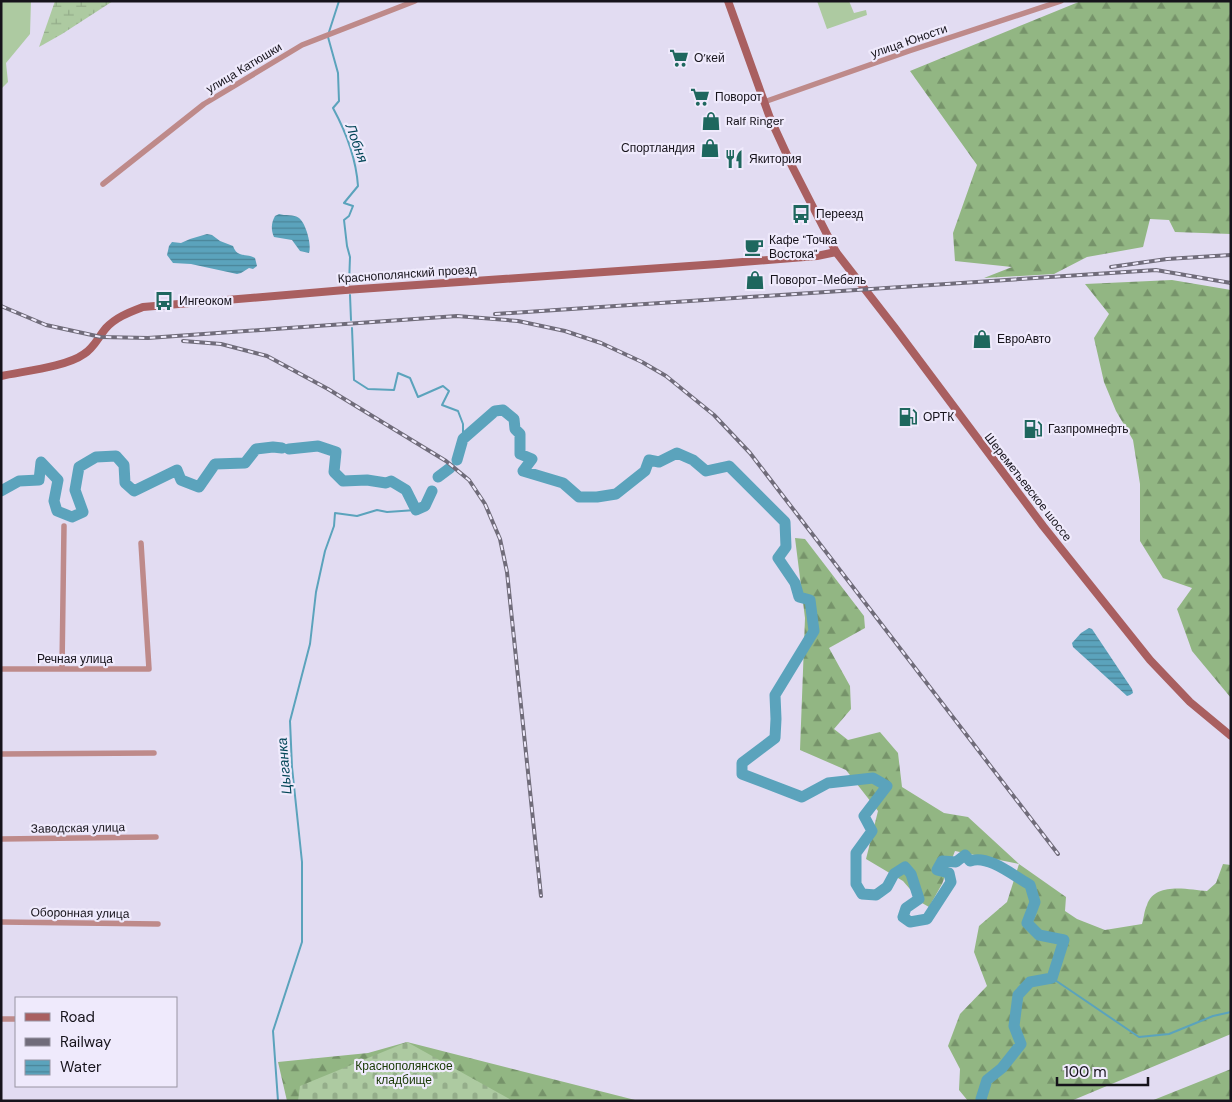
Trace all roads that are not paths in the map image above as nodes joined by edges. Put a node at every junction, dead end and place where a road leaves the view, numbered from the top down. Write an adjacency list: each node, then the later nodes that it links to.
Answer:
1 (415, 1): 5 (street, улица Катюшки)
2 (728, 1): 4 (main road, Шереметьевское шоссе)
3 (1061, 1): 4 (street, улица Юности)
4 (764, 102): 6 (main road, Шереметьевское шоссе)
5 (103, 184)
6 (836, 252): 7 (main road, Краснополянский проезд); 12 (main road, Шереметьевское шоссе)
7 (1, 376)
8 (64, 526): 10 (street)
9 (141, 543): 10 (street, Речная улица)
10 (62, 668): 11 (street, Речная улица)
11 (1, 669)
12 (1215, 723): 13 (main road); 14 (main road)
13 (1231, 731)
14 (1231, 736)
15 (154, 753): 16 (street)
16 (1, 754)
17 (156, 837): 18 (street, Заводская улица)
18 (1, 839)
19 (1, 922): 20 (street, Оборонная улица)
20 (158, 924)
21 (1, 1019): 22 (street)
22 (15, 1019)

